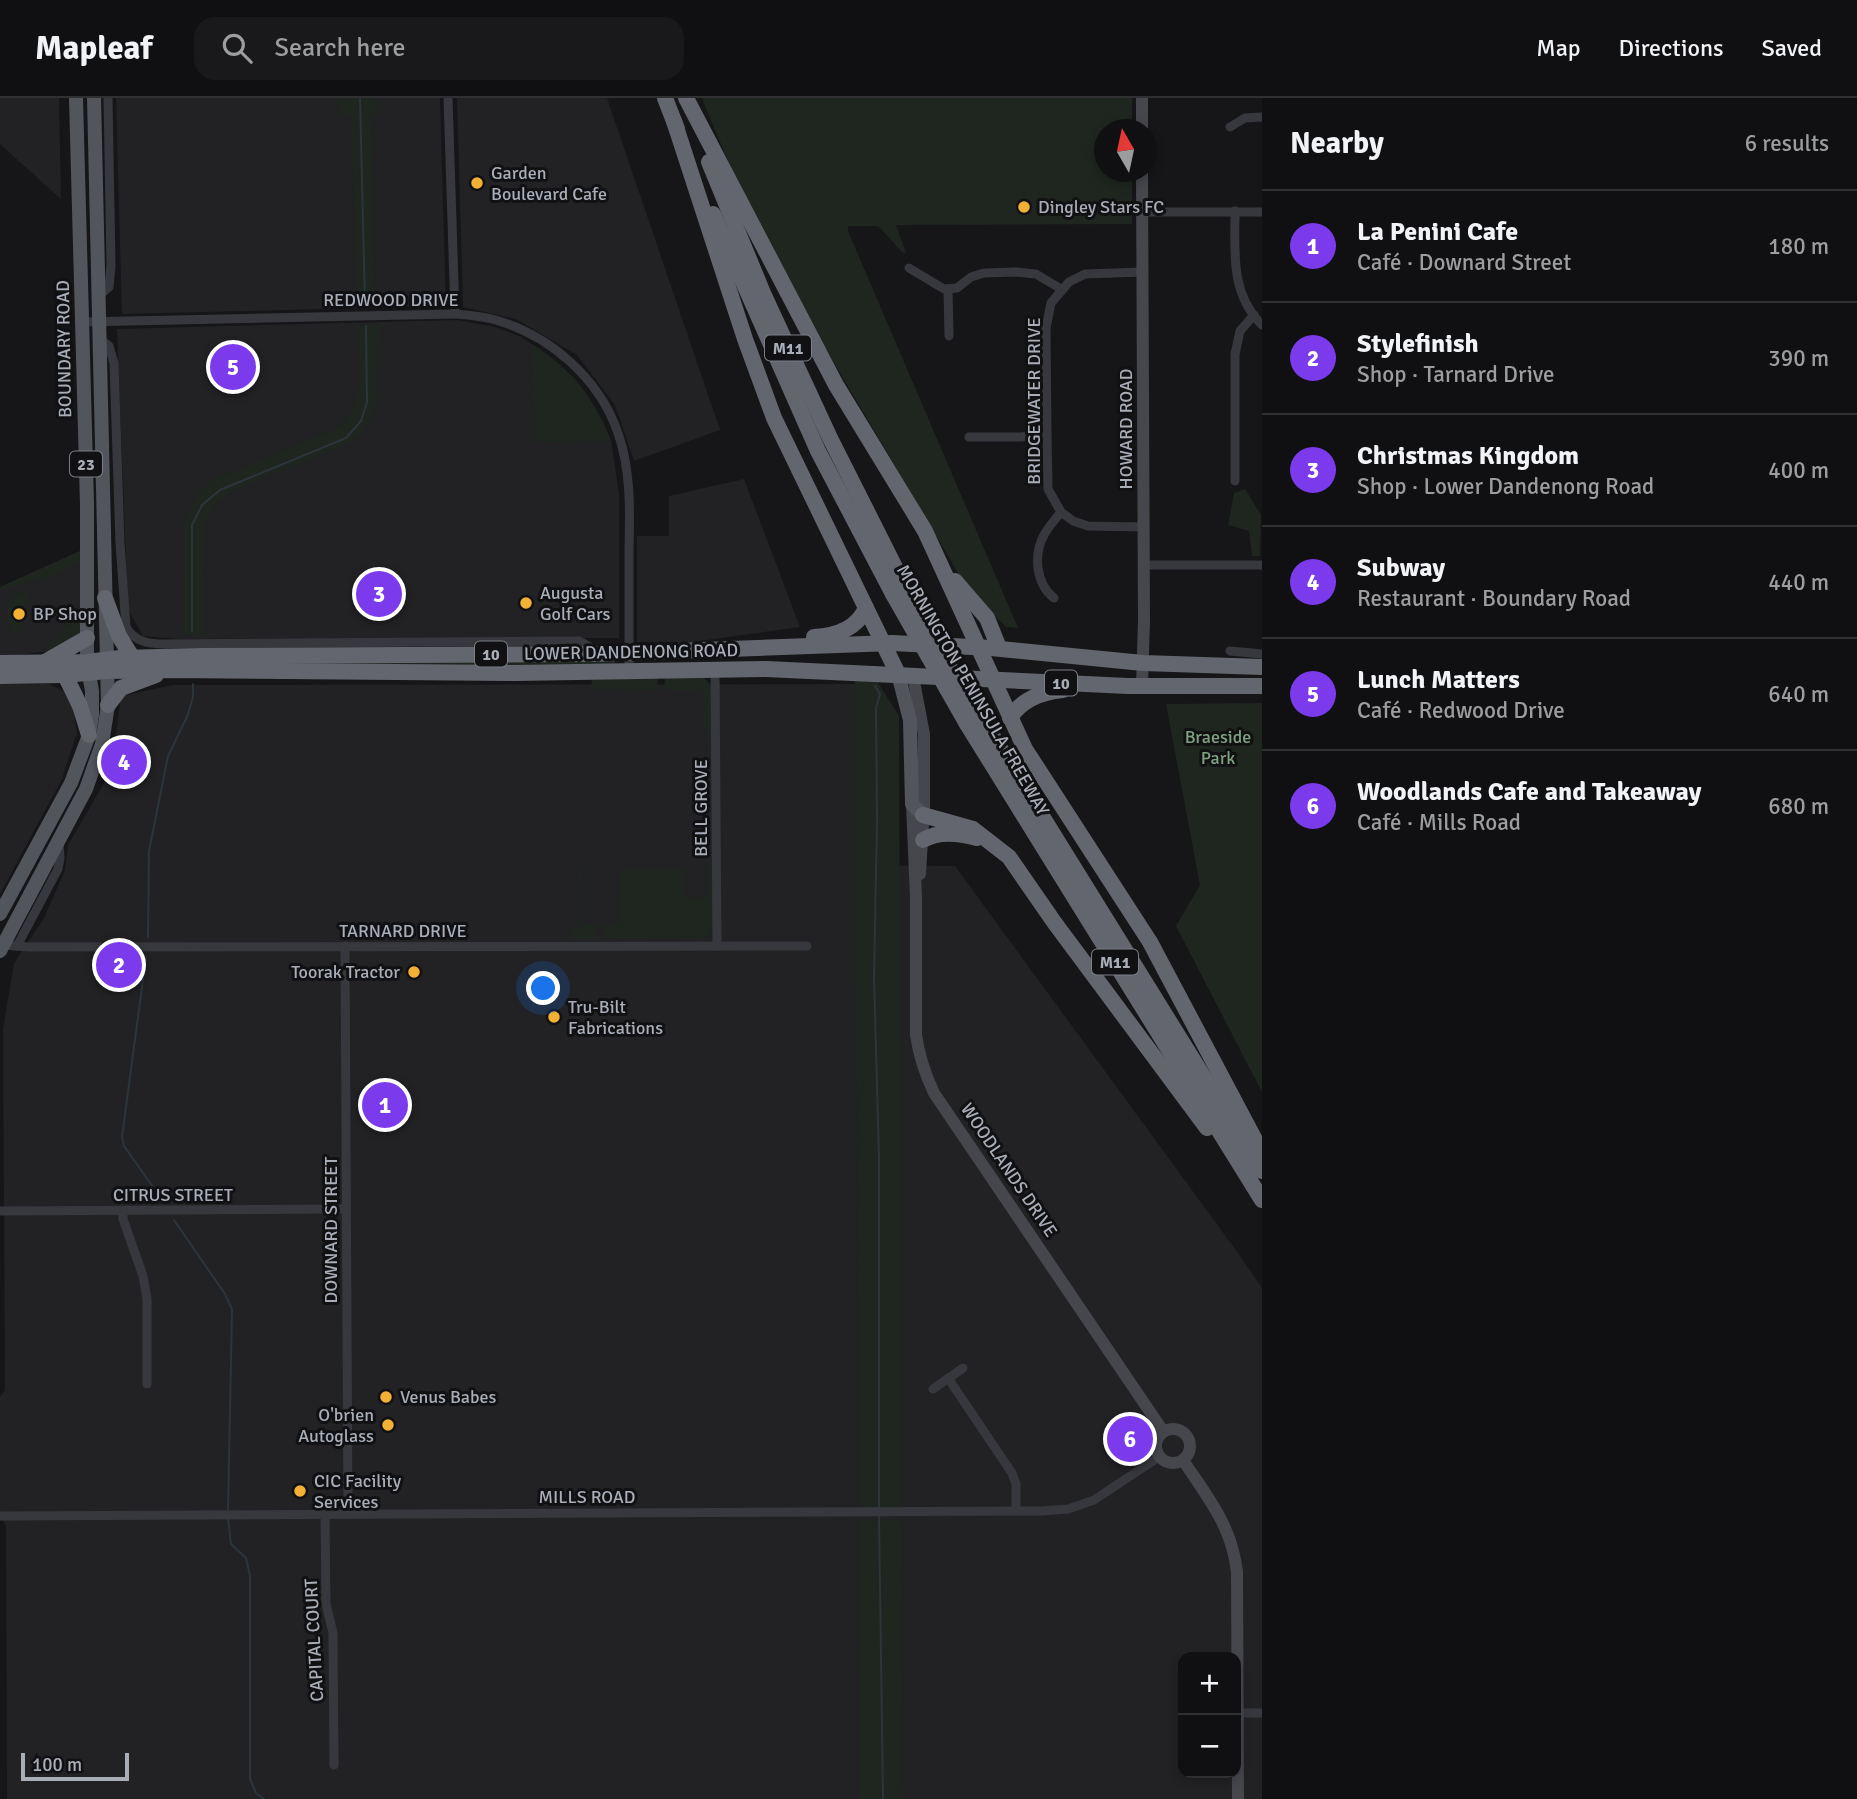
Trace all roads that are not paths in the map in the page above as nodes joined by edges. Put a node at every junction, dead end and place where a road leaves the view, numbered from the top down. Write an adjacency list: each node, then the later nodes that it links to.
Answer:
1 (76, 98): 24 (main road, BOUNDARY ROAD / 23)
2 (94, 98): 20 (main road, BOUNDARY ROAD / 23)
3 (108, 98): 20 (street)
4 (448, 98): 21 (street)
5 (665, 98): 10 (highway, MORNINGTON PENINSULA FREEWAY / M11)
6 (684, 98): 34 (highway); 38 (highway, MORNINGTON PENINSULA FREEWAY / M11)
7 (1142, 98): 9 (street)
8 (1262, 117): 11 (street)
9 (1142, 119)
10 (674, 121): 38 (highway, MORNINGTON PENINSULA FREEWAY / M11); 41 (highway)
11 (1230, 127)
12 (1142, 182): 14 (street, HOWARD ROAD)
13 (1235, 211): 14 (street); 15 (street); 22 (street)
14 (1142, 212): 17 (street, HOWARD ROAD)
15 (1262, 212)
16 (909, 268): 19 (street)
17 (1143, 272): 18 (street); 32 (street, HOWARD ROAD)
18 (1061, 289): 19 (street); 28 (street, BRIDGEWATER DRIVE)
19 (948, 290): 26 (street)
20 (99, 296): 23 (main road, BOUNDARY ROAD / 23)
21 (455, 314): 23 (street, REDWOOD DRIVE); 50 (street, REDWOOD DRIVE)
22 (1254, 315): 25 (street); 30 (street)
23 (99, 321): 24 (street, REDWOOD DRIVE); 27 (main road, BOUNDARY ROAD / 23)
24 (82, 322): 42 (main road, BOUNDARY ROAD / 23)
25 (1262, 325)
26 (949, 336)
27 (100, 339): 33 (street, BOUNDARY ROAD); 35 (main road, BOUNDARY ROAD / 23)
28 (1047, 434): 29 (street); 31 (street, BRIDGEWATER DRIVE)
29 (969, 437)
30 (1235, 481)
31 (1061, 512): 32 (street); 40 (street)
32 (1144, 527): 36 (street, HOWARD ROAD)
33 (120, 543): 35 (street); 43 (street, BOUNDARY ROAD)
34 (931, 544): 46 (highway); 47 (highway)
35 (105, 565): 39 (main road, BOUNDARY ROAD / 23)
36 (1144, 565): 37 (street); 59 (street, HOWARD ROAD)
37 (1262, 565)
38 (900, 593): 75 (highway, MORNINGTON PENINSULA FREEWAY / M11, bridge)
39 (105, 598): 55 (highway); 60 (main road, BOUNDARY ROAD / 23)
40 (1054, 598)
41 (866, 608): 44 (highway); 48 (highway)
42 (87, 638): 58 (highway); 63 (main road, BOUNDARY ROAD / 23)
43 (137, 640): 45 (street, LOWER DANDENONG ROAD)
44 (884, 643): 46 (highway, LOWER DANDENONG ROAD / 10); 48 (highway, LOWER DANDENONG ROAD / 10); 67 (highway)
45 (177, 644): 52 (street, LOWER DANDENONG ROAD); 56 (street)
46 (980, 647): 47 (highway, LOWER DANDENONG ROAD / 10); 70 (highway)
47 (999, 648): 59 (highway, LOWER DANDENONG ROAD / 10)
48 (739, 650): 49 (highway, LOWER DANDENONG ROAD / 10)
49 (719, 651): 50 (highway, LOWER DANDENONG ROAD / 10); 67 (highway)
50 (629, 652): 52 (highway, LOWER DANDENONG ROAD / 10); 66 (street, REDWOOD DRIVE)
51 (1230, 652): 53 (street, LOWER DANDENONG ROAD)
52 (593, 654): 56 (highway, LOWER DANDENONG ROAD / 10)
53 (1249, 654): 54 (street, LOWER DANDENONG ROAD); 61 (street, LOWER DANDENONG ROAD)
54 (1262, 654)
55 (132, 657): 56 (highway, LOWER DANDENONG ROAD / 10); 60 (highway, LOWER DANDENONG ROAD / 10)
56 (159, 657)
57 (0, 663): 58 (highway, LOWER DANDENONG ROAD / 10)
58 (43, 663): 63 (highway, LOWER DANDENONG ROAD / 10)
59 (1143, 663): 61 (highway, LOWER DANDENONG ROAD / 10); 71 (street, HOWARD ROAD)
60 (106, 665): 63 (highway, LOWER DANDENONG ROAD / 10); 64 (highway, LOWER DANDENONG ROAD / 10); 73 (main road, BOUNDARY ROAD / 23)
61 (1222, 667): 62 (highway, LOWER DANDENONG ROAD / 10)
62 (1262, 667)
63 (88, 668): 68 (highway, LOWER DANDENONG ROAD / 10); 76 (main road, BOUNDARY ROAD / 23)
64 (172, 670): 66 (highway, LOWER DANDENONG ROAD / 10); 73 (highway)
65 (715, 670): 66 (highway, LOWER DANDENONG ROAD / 10); 67 (highway, LOWER DANDENONG ROAD / 10); 83 (street, BELL GROVE)
66 (629, 672)
67 (902, 672): 70 (highway, LOWER DANDENONG ROAD / 10); 77 (main road, WOODLANDS DRIVE)
68 (65, 675): 69 (highway, LOWER DANDENONG ROAD / 10); 76 (highway)
69 (0, 676)
70 (993, 680): 71 (highway, LOWER DANDENONG ROAD / 10); 74 (highway)
71 (1135, 686): 72 (highway, LOWER DANDENONG ROAD / 10); 74 (highway)
72 (1262, 686)
73 (108, 705): 85 (main road, BOUNDARY ROAD / 23)
74 (1010, 718): 86 (highway)
75 (975, 723): 87 (highway, MORNINGTON PENINSULA FREEWAY / M11); 88 (highway, MORNINGTON PENINSULA FREEWAY / M11)
76 (89, 735): 81 (main road, BOUNDARY ROAD / 23)
77 (918, 809): 78 (street, WOODLANDS DRIVE); 79 (highway); 80 (street, WOODLANDS DRIVE)
78 (923, 840): 79 (highway); 80 (street, WOODLANDS DRIVE)
79 (998, 847): 88 (highway)
80 (916, 898): 96 (street, WOODLANDS DRIVE)
81 (0, 914)
82 (345, 946): 83 (street, TARNARD DRIVE); 85 (street, TARNARD DRIVE); 89 (street, DOWNARD STREET)
83 (717, 946): 84 (street, TARNARD DRIVE)
84 (807, 946)
85 (5, 947)
86 (1262, 1153)
87 (1262, 1171)
88 (1262, 1201)
89 (346, 1209): 91 (street, CITRUS STREET); 100 (street, DOWNARD STREET)
90 (0, 1211): 91 (street, CITRUS STREET)
91 (123, 1211): 94 (street)
92 (963, 1368): 93 (street)
93 (948, 1378): 95 (street); 99 (street)
94 (148, 1384)
95 (933, 1389)
96 (1163, 1432): 97 (street); 98 (street)
97 (1159, 1457): 98 (street); 99 (street, MILLS ROAD)
98 (1183, 1460): 103 (street)
99 (1016, 1511): 100 (street, MILLS ROAD)
100 (348, 1513): 101 (street, MILLS ROAD)
101 (326, 1514): 102 (street, MILLS ROAD); 107 (street, CAPITAL COURT)
102 (0, 1516)
103 (1238, 1652)
104 (1241, 1713): 105 (street)
105 (1262, 1713)
106 (1238, 1715): 108 (street)
107 (334, 1765)
108 (1238, 1799)

